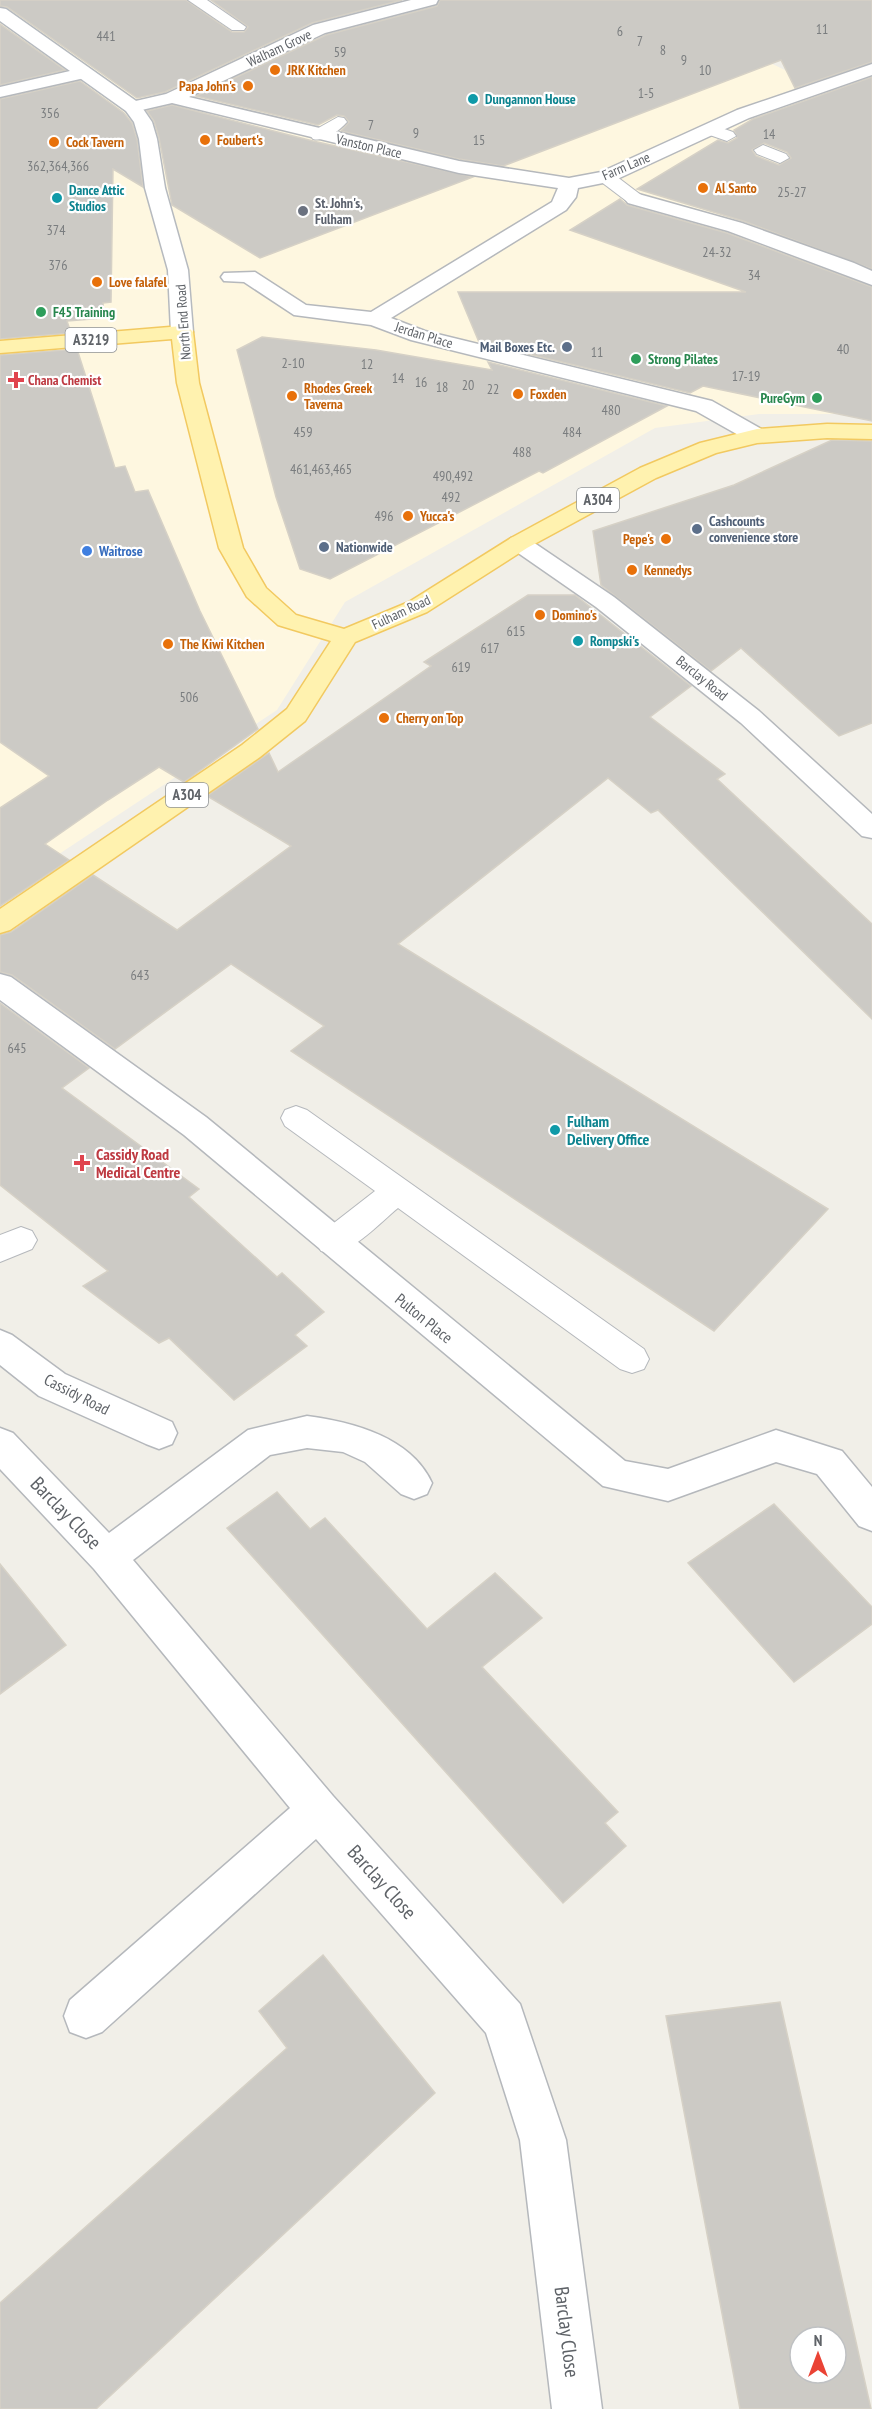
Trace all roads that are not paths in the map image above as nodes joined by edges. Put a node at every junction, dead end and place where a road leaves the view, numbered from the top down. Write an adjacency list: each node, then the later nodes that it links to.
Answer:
1 (196, 0): 4 (lane)
2 (430, 0): 8 (street, Walham Grove)
3 (0, 13): 6 (street)
4 (238, 27)
5 (872, 69): 14 (street, Farm Lane)
6 (83, 73): 7 (street); 9 (street)
7 (0, 92)
8 (172, 98): 9 (street, Walham Grove); 11 (street, Vanston Place)
9 (133, 106): 22 (street, North End Road)
10 (338, 122): 11 (lane)
11 (319, 135): 15 (street, Vanston Place)
12 (763, 150): 13 (lane)
13 (780, 158)
14 (606, 177): 15 (street, Farm Lane); 16 (lane)
15 (569, 183): 21 (street)
16 (635, 199): 18 (street)
17 (868, 255): 18 (street)
18 (847, 267): 20 (street)
19 (231, 277): 21 (street, Jerdan Place)
20 (872, 279)
21 (375, 319): 25 (street, Jerdan Place)
22 (182, 332): 23 (main road, A3219); 27 (main road, North End Road)
23 (0, 347)
24 (872, 432): 25 (main road, Fulham Road / A304)
25 (757, 436): 26 (main road, Fulham Road / A304)
26 (519, 543): 27 (main road, Fulham Road / A304); 28 (street, Barclay Road)
27 (346, 637): 29 (main road, A304)
28 (872, 829)
29 (0, 923)
30 (0, 986): 33 (street, Pulton Place)
31 (296, 1118): 32 (lane)
32 (398, 1191): 33 (lane); 35 (lane)
33 (332, 1242): 39 (street, Pulton Place)
34 (0, 1345): 36 (street, Cassidy Road)
35 (632, 1359)
36 (159, 1433)
37 (0, 1444): 40 (street, Barclay Close)
38 (414, 1483): 40 (street)
39 (872, 1514)
40 (107, 1557): 41 (street, Barclay Close)
41 (318, 1810): 42 (street); 43 (street, Barclay Close)
42 (86, 2016)
43 (577, 2409)

